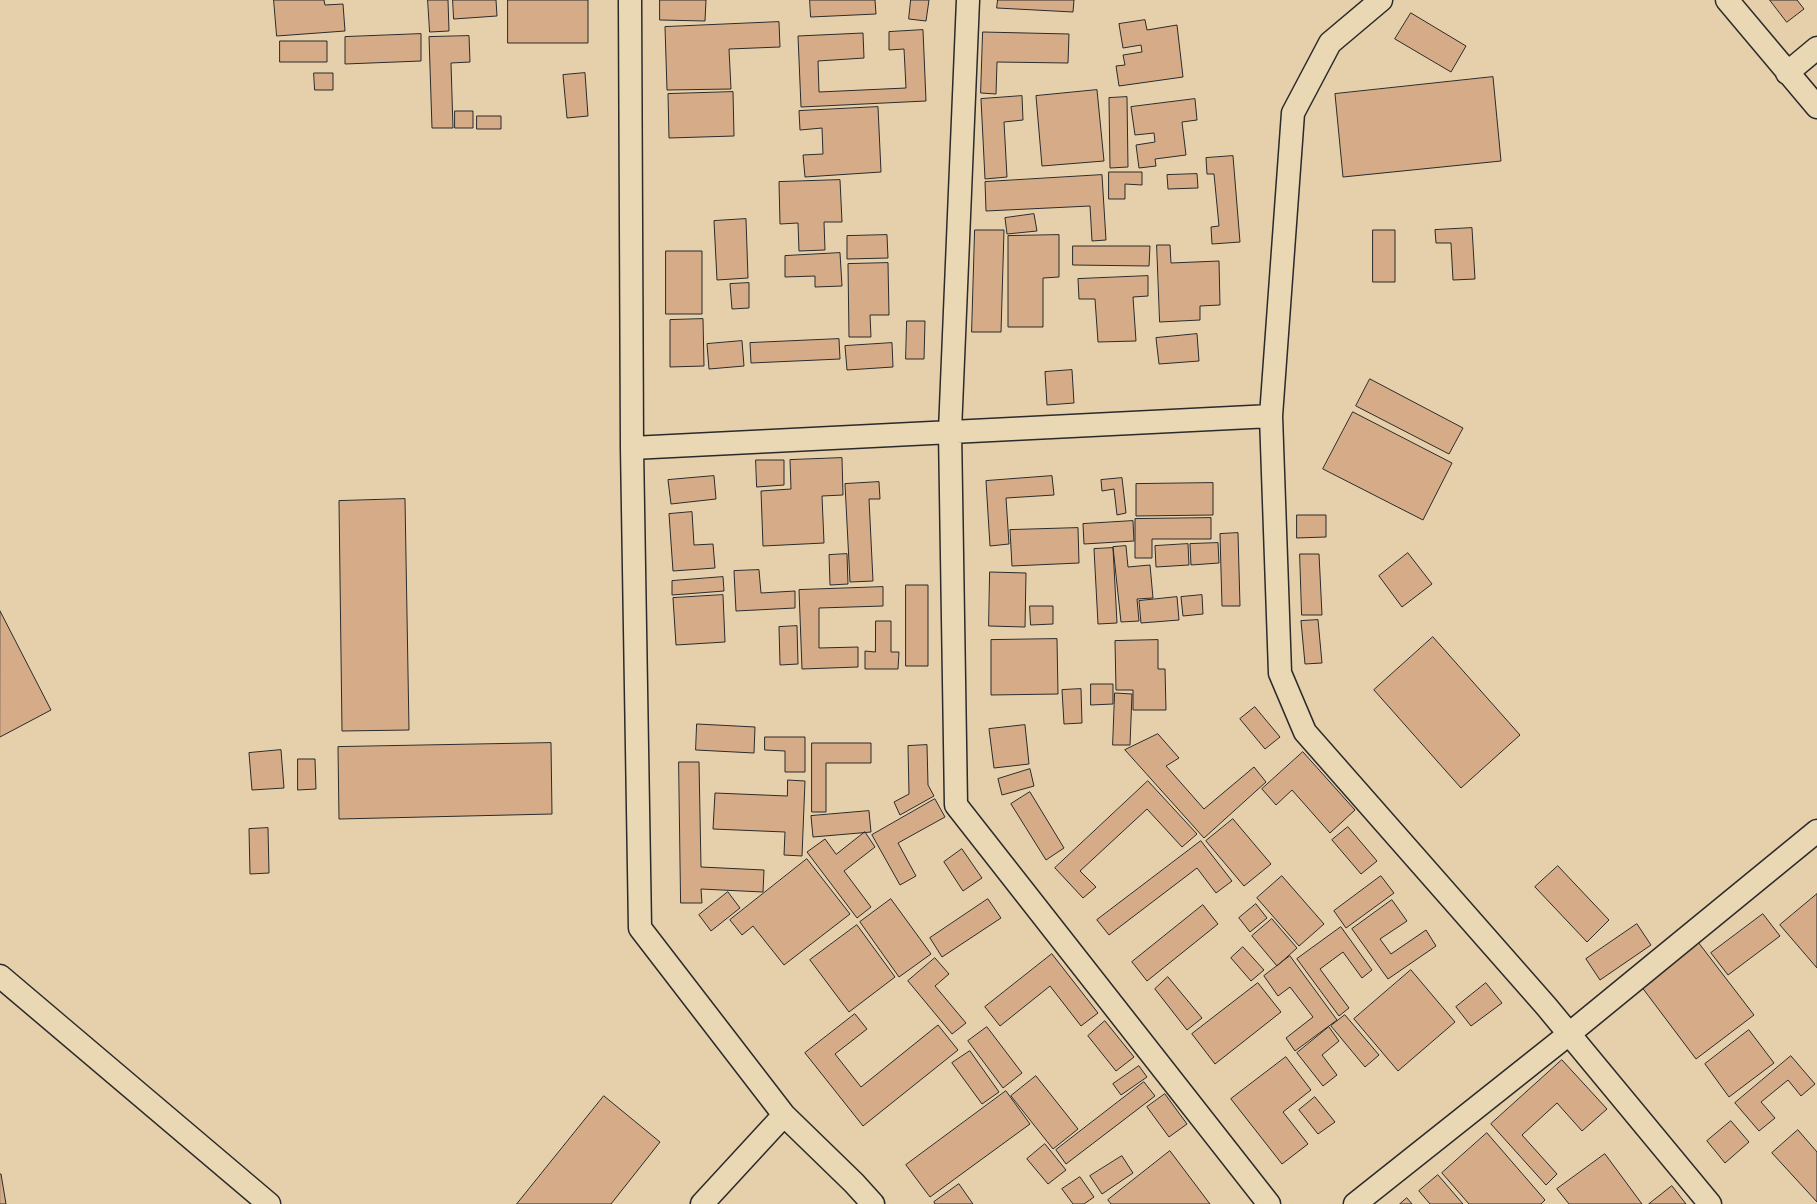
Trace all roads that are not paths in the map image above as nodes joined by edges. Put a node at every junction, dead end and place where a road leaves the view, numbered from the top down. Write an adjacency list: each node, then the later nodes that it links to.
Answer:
1 (630, 0): 10 (street)
2 (968, 0): 9 (street)
3 (1381, 0): 8 (street)
4 (1727, 0): 6 (street)
5 (1817, 48): 6 (street)
6 (1787, 73): 7 (street)
7 (1817, 107)
8 (1271, 416): 9 (street); 13 (street)
9 (950, 431): 10 (street); 18 (street)
10 (632, 448): 14 (street)
11 (1817, 831): 13 (street)
12 (0, 976): 15 (street)
13 (1569, 1034): 19 (street); 20 (street)
14 (784, 1115): 16 (street); 17 (street)
15 (269, 1204)
16 (702, 1204)
17 (873, 1204)
18 (1269, 1204)
19 (1355, 1204)
20 (1710, 1204)

